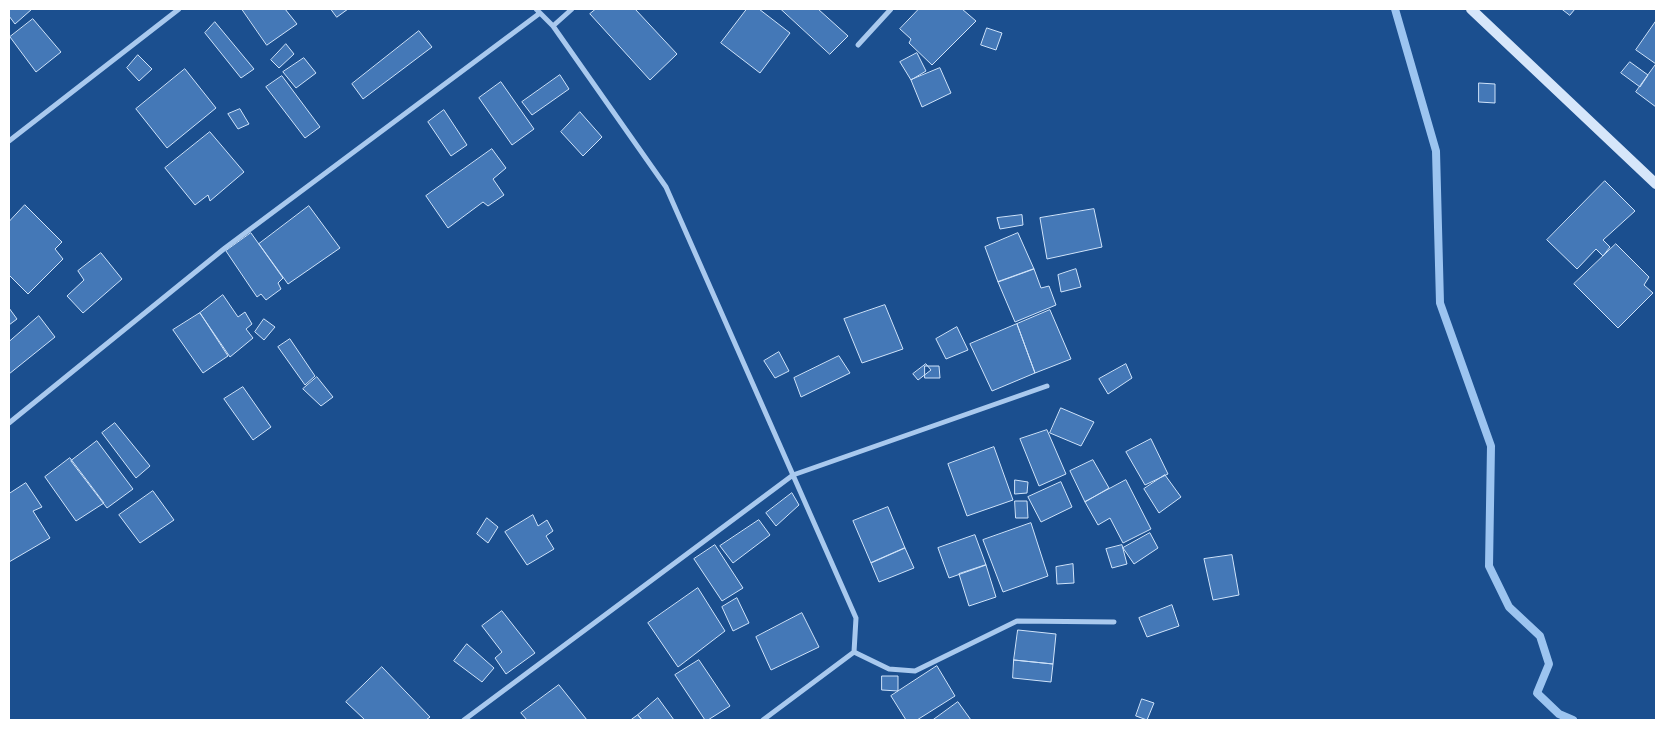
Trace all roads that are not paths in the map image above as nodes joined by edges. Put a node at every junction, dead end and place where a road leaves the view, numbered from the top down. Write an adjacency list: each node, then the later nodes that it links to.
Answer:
1 (179, 9): 8 (street)
2 (572, 9): 6 (street)
3 (891, 9): 7 (street)
4 (1471, 9): 9 (main road)
5 (538, 11): 6 (street); 11 (street)
6 (553, 26): 12 (street)
7 (858, 45)
8 (9, 141)
9 (1656, 184)
10 (1047, 386): 12 (street)
11 (9, 423)
12 (793, 475): 14 (street); 15 (street)
13 (1114, 622): 14 (street)
14 (854, 652): 16 (street)
15 (464, 720)
16 (763, 720)

